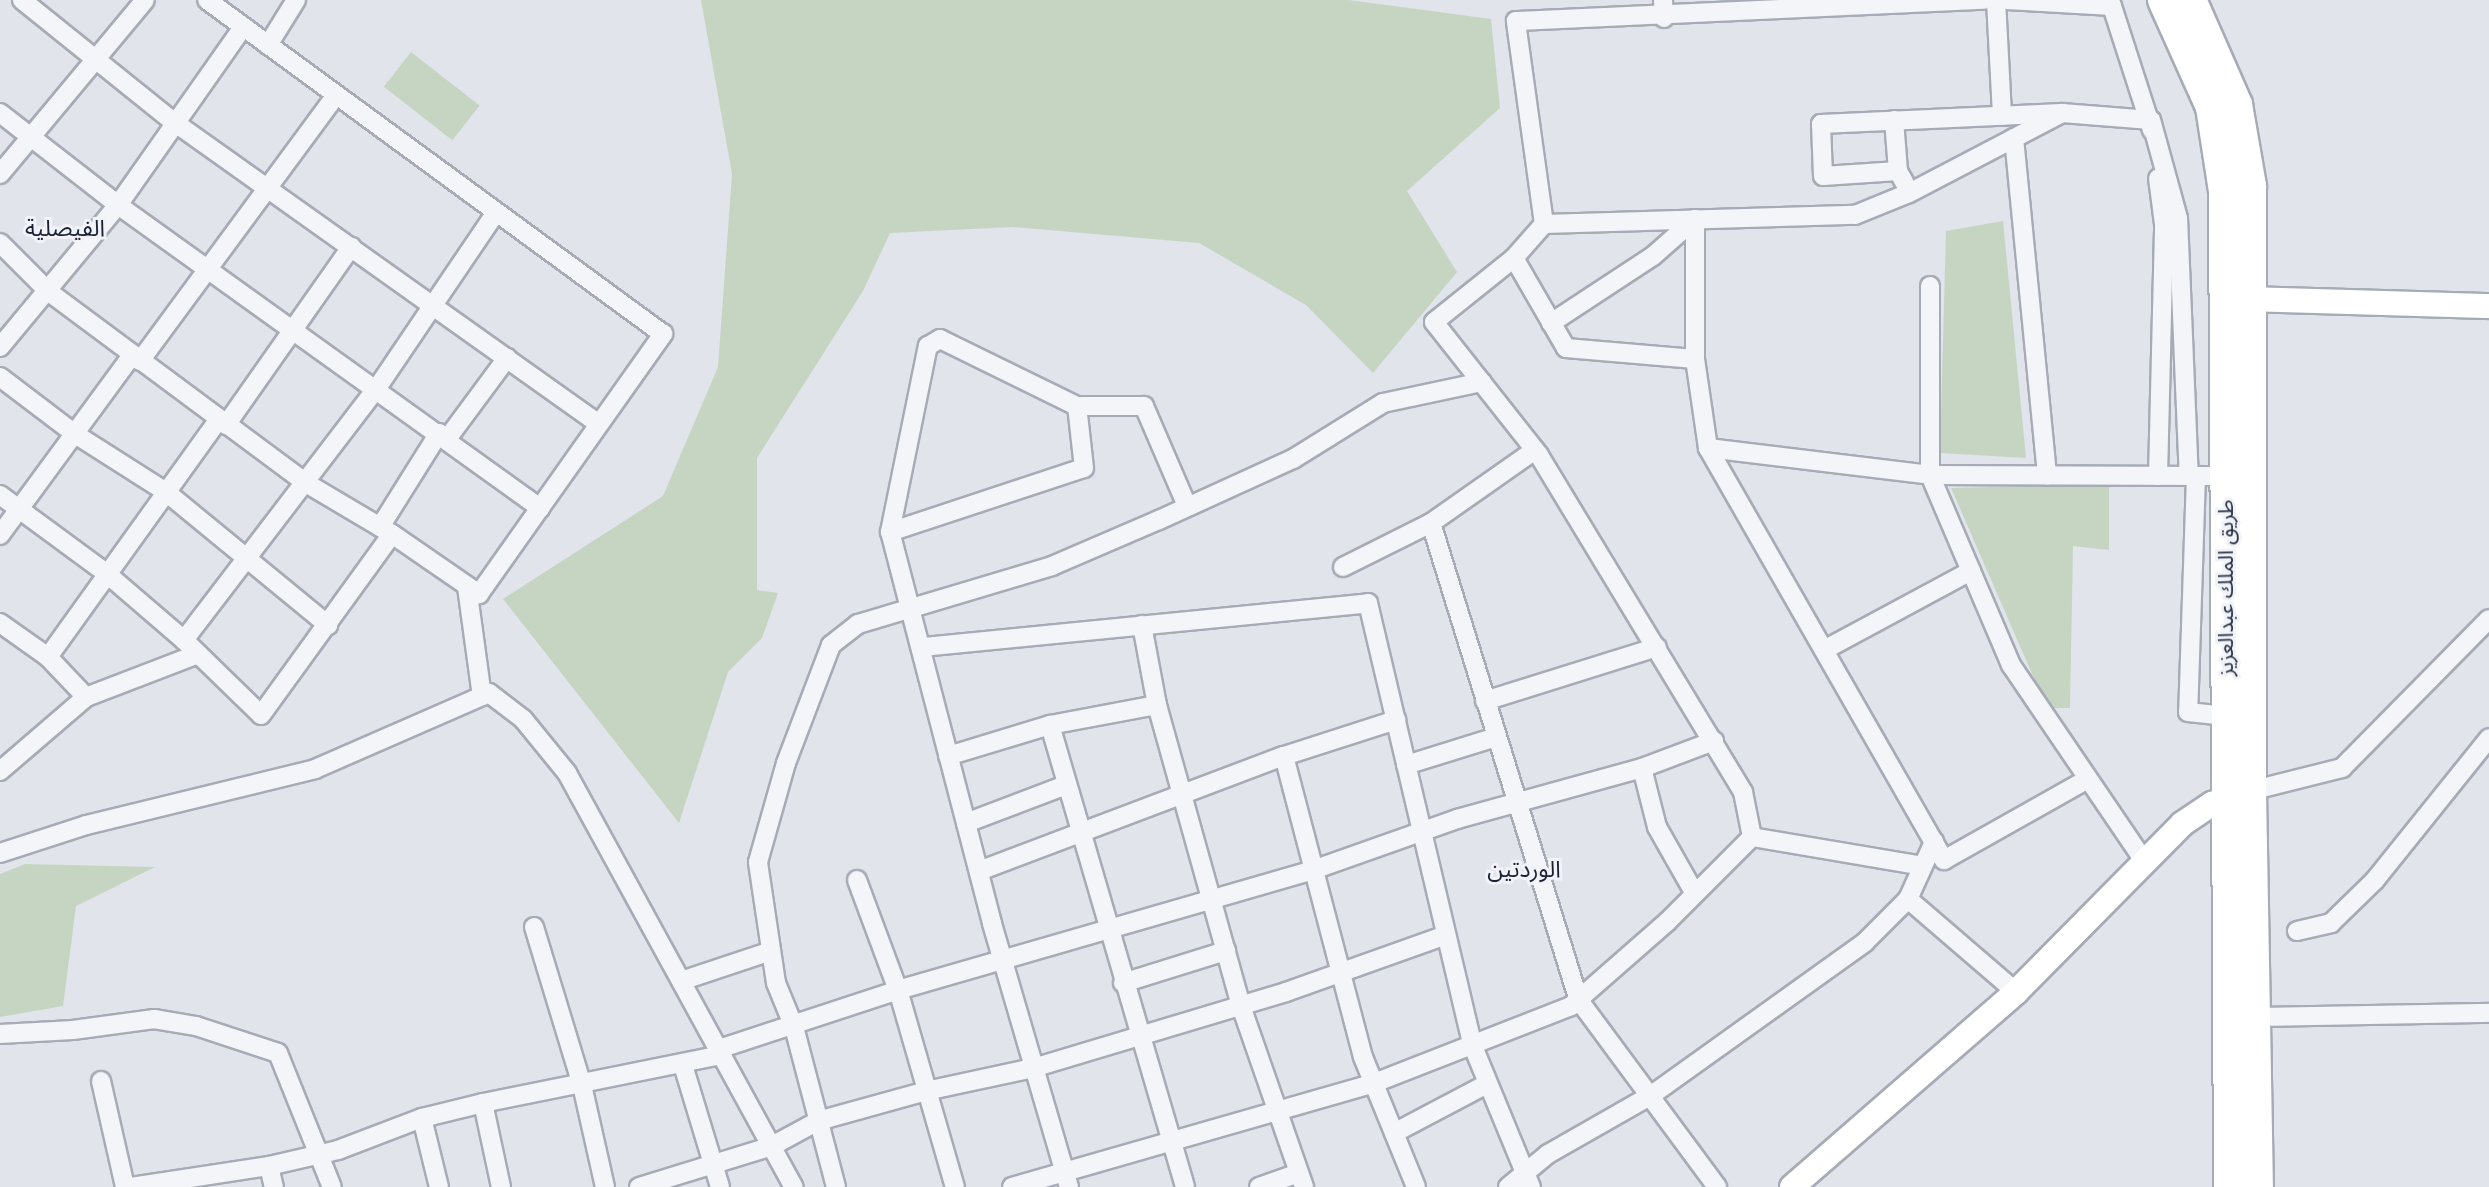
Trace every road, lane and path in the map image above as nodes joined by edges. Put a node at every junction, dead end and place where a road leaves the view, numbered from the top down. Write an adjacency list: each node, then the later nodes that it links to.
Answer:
1 (22, 0): 14 (street)
2 (145, 0): 14 (street)
3 (207, 0): 12 (street)
4 (296, 0): 13 (street)
5 (1985, 0): 11 (street)
6 (1996, 0): 18 (street)
7 (2007, 0): 10 (street)
8 (2164, 0): 60 (highway, طريق الملك عبدالعزيز)
9 (2190, 0): 38 (highway, طريق الملك عبدالعزيز)
10 (2111, 3): 20 (street)
11 (1663, 9): 31 (street)
12 (243, 27): 13 (street); 21 (street)
13 (268, 45): 15 (street)
14 (99, 59): 21 (street); 22 (street)
15 (336, 95): 26 (street); 29 (street)
16 (0, 113): 22 (street)
17 (2062, 113): 18 (street); 20 (street); 23 (street)
18 (2002, 116): 19 (street)
19 (1894, 120): 24 (street); 24 (street)
20 (2151, 120): 59 (street); 60 (street)
21 (174, 122): 26 (street); 28 (street)
22 (31, 136): 25 (street); 28 (street)
23 (2014, 138): 27 (street); 58 (street)
24 (1898, 171): 27 (street)
25 (0, 174)
26 (265, 186): 33 (street); 35 (street)
27 (1909, 193): 30 (street)
28 (118, 205): 35 (street); 37 (street)
29 (496, 212): 39 (street); 52 (street)
30 (1695, 219): 31 (street); 41 (street); 46 (street)
31 (1544, 224): 34 (street)
32 (0, 243): 37 (street)
33 (351, 247): 39 (street); 42 (street)
34 (1514, 258): 41 (street); 48 (street)
35 (209, 270): 42 (street); 44 (street)
36 (1930, 286): 57 (street)
37 (50, 292): 43 (street); 44 (street)
38 (2250, 299): 40 (street); 104 (highway, طريق الملك عبدالعزيز)
39 (433, 305): 45 (street); 49 (street)
40 (2489, 306)
41 (1551, 323): 46 (street)
42 (295, 330): 49 (street); 51 (street)
43 (0, 347)
44 (136, 358): 51 (street); 53 (street)
45 (507, 358): 52 (street); 54 (street)
46 (1695, 359): 55 (street)
47 (0, 377): 53 (street)
48 (1482, 382): 56 (street); 64 (street)
49 (377, 388): 54 (street); 61 (street)
50 (1077, 406): 64 (street); 69 (street); 69 (street)
51 (223, 422): 61 (street); 62 (street)
52 (599, 424): 65 (street)
53 (75, 434): 62 (street); 66 (street)
54 (443, 436): 65 (street); 68 (street)
55 (1708, 448): 57 (street); 84 (street)
56 (1535, 450): 67 (street); 83 (street)
57 (1930, 475): 58 (street); 73 (street)
58 (2047, 475): 59 (street)
59 (2158, 476): 60 (street)
60 (2204, 476): 104 (highway, طريق الملك عبدالعزيز)
61 (306, 483): 68 (street); 71 (street)
62 (166, 492): 71 (street); 74 (street)
63 (0, 495): 66 (street)
64 (1187, 506): 76 (street)
65 (540, 508): 75 (street)
66 (21, 510): 70 (street); 74 (street)
67 (1431, 523): 72 (street); 89 (street)
68 (386, 530): 75 (street); 79 (street)
69 (890, 532): 76 (street)
70 (0, 535)
71 (246, 559): 79 (street); 81 (street)
72 (1343, 567)
73 (1971, 571): 84 (street); 101 (street)
74 (106, 573): 81 (street); 86 (street)
75 (467, 587): 87 (street)
76 (913, 609): 82 (street); 124 (street)
77 (2489, 620): 104 (street)
78 (0, 623): 86 (street)
79 (328, 625): 85 (street)
80 (1142, 625): 82 (street); 90 (street); 91 (street)
81 (184, 639): 85 (street)
82 (923, 647): 96 (street)
83 (1657, 648): 89 (street); 95 (street)
84 (1824, 650): 110 (street)
85 (198, 653): 88 (street)
86 (48, 657): 88 (street)
87 (482, 696): 111 (street); 128 (street)
88 (86, 697): 100 (street)
89 (1485, 701): 93 (street)
90 (1157, 705): 92 (street); 103 (street)
91 (1396, 720): 97 (street); 98 (street)
92 (1050, 725): 96 (street); 102 (street)
93 (1496, 737): 98 (street); 105 (street)
94 (2489, 738): 122 (street)
95 (1714, 741): 99 (street); 109 (street)
96 (948, 756): 106 (street)
97 (1284, 756): 103 (street); 114 (street)
98 (1406, 765): 107 (street)
99 (1642, 768): 105 (street); 117 (street)
100 (0, 771)
101 (2088, 779): 110 (street); 112 (street)
102 (1066, 785): 106 (street); 108 (street)
103 (1182, 794): 108 (street); 118 (street)
104 (2238, 796): 112 (street); 135 (highway, طريق الملك عبدالعزيز); 182 (highway, طريق الملك عبدالعزيز)
105 (1516, 801): 107 (street); 132 (street)
106 (966, 823): 115 (street)
107 (1422, 831): 114 (street); 123 (street)
108 (1080, 832): 115 (street); 121 (street)
109 (1752, 837): 113 (street); 117 (street)
110 (1934, 842): 113 (street)
111 (0, 853)
112 (2144, 861): 131 (street)
113 (1923, 866): 119 (street)
114 (1313, 870): 118 (street); 127 (street)
115 (979, 871): 126 (street)
116 (857, 880): 130 (street)
117 (1695, 894): 132 (street)
118 (1212, 899): 121 (street); 125 (street)
119 (1908, 899): 131 (street); 148 (street)
120 (534, 927): 145 (street)
121 (1107, 929): 126 (street); 129 (street)
122 (2297, 931)
123 (1446, 935): 127 (street); 139 (street)
124 (771, 951): 128 (street); 136 (street)
125 (1226, 951): 129 (street); 133 (street)
126 (1003, 960): 130 (street); 142 (street)
127 (1340, 973): 133 (street); 144 (street)
128 (681, 981): 140 (street)
129 (1122, 983): 138 (street)
130 (898, 990): 136 (street); 147 (street)
131 (2016, 992): 181 (street)
132 (1578, 999): 139 (street); 148 (street)
133 (1241, 1006): 138 (street); 150 (street)
134 (2489, 1013): 135 (street)
135 (2254, 1017): 183 (highway, طريق الملك عبدالعزيز)
136 (794, 1027): 140 (street); 152 (street)
137 (0, 1034): 156 (street)
138 (1139, 1037): 142 (street); 154 (street)
139 (1472, 1044): 144 (street); 146 (street)
140 (720, 1052): 141 (street); 155 (street)
141 (683, 1065): 145 (street); 157 (street)
142 (1032, 1068): 147 (street); 159 (street)
143 (101, 1081): 163 (street)
144 (1374, 1083): 150 (street); 153 (street)
145 (582, 1084): 149 (street); 169 (street)
146 (1487, 1084): 153 (street); 161 (street)
147 (926, 1091): 152 (street); 174 (street)
148 (1653, 1094): 161 (street); 180 (street)
149 (482, 1103): 151 (street); 168 (street)
150 (1275, 1111): 154 (street); 160 (street)
151 (422, 1118): 156 (street); 167 (street)
152 (818, 1121): 155 (street); 173 (street)
153 (1394, 1133): 178 (street)
154 (1170, 1142): 159 (street); 176 (street)
155 (772, 1146): 157 (street); 172 (street)
156 (318, 1153): 158 (street); 166 (street)
157 (713, 1164): 170 (street); 171 (street)
158 (269, 1166): 162 (street); 165 (street)
159 (1067, 1180): 175 (street)
160 (1302, 1180): 177 (street)
161 (1529, 1181): 179 (street)
162 (164, 1184): 164 (street)
163 (125, 1187)
164 (131, 1187)
165 (274, 1187)
166 (332, 1187)
167 (439, 1187)
168 (501, 1187)
169 (606, 1187)
170 (639, 1187)
171 (720, 1187)
172 (794, 1187)
173 (836, 1187)
174 (955, 1187)
175 (1013, 1187)
176 (1185, 1187)
177 (1259, 1187)
178 (1416, 1187)
179 (1508, 1187)
180 (1717, 1187)
181 (1792, 1187)
182 (2230, 1187)
183 (2257, 1187)

